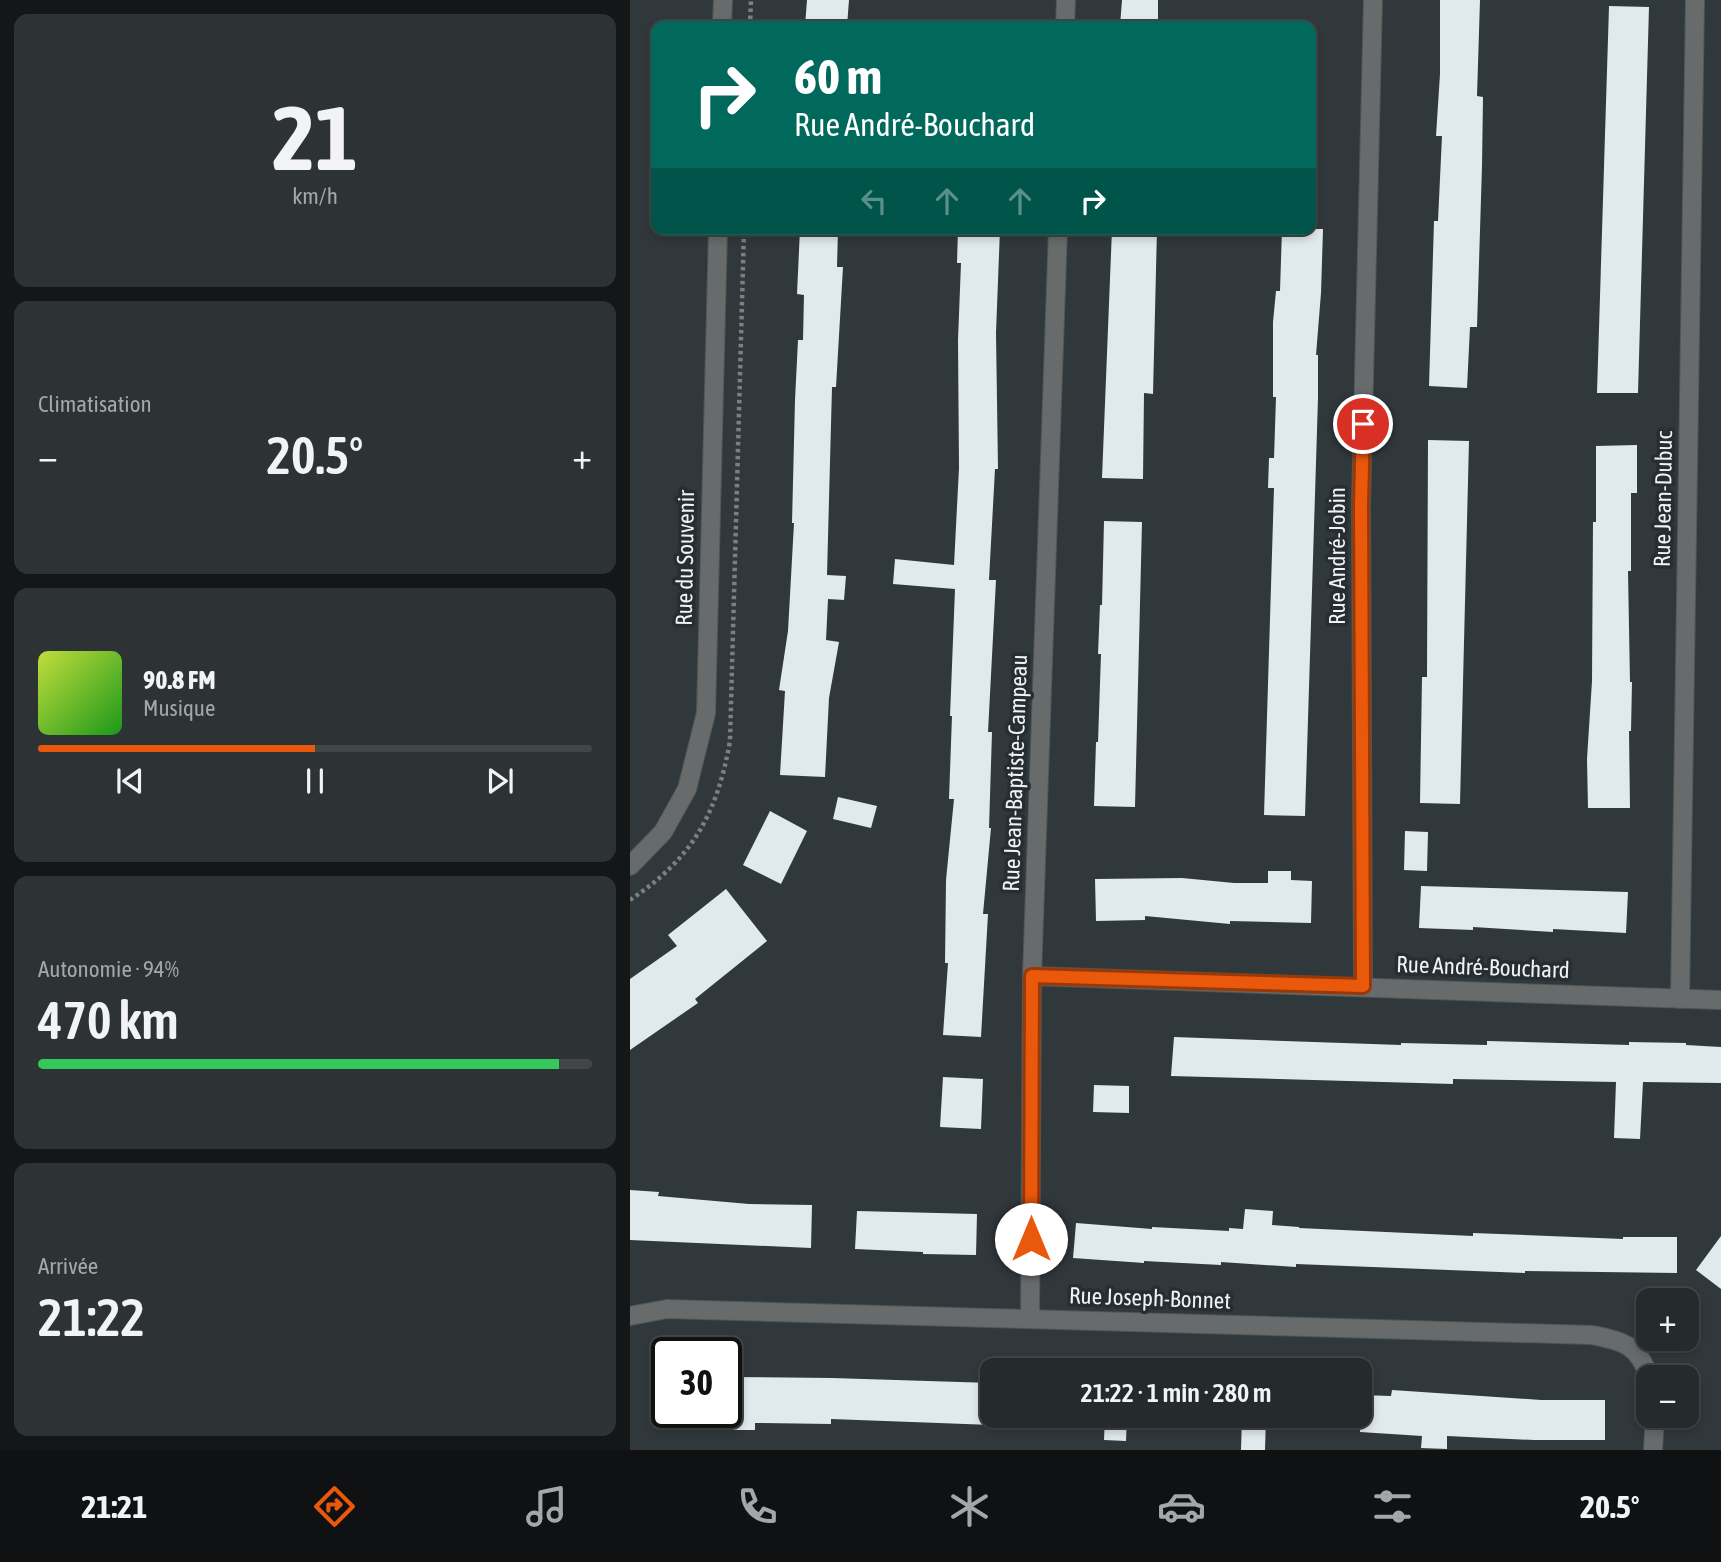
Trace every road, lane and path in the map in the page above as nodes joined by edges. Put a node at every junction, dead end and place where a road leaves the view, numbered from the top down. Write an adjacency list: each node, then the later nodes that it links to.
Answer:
1 (723, 0): 6 (street)
2 (751, 0): 7 (path)
3 (1066, 0): 8 (street)
4 (1373, 0): 13 (street, Rue André-Jobin)
5 (1695, 0): 14 (street, Rue Jean-Dubuc)
6 (722, 21)
7 (750, 21)
8 (1065, 21)
9 (718, 235): 11 (street, Rue du Souvenir)
10 (1058, 235): 12 (street, Rue Jean-Baptiste-Campeau)
11 (630, 866)
12 (1032, 976): 13 (street, Rue André-Bouchard); 17 (street, Rue Jean-Baptiste-Campeau)
13 (1363, 986): 14 (street, Rue André-Bouchard)
14 (1680, 999): 15 (street, Rue André-Bouchard)
15 (1721, 1000)
16 (630, 1316): 17 (street, Rue Joseph-Bonnet)
17 (1030, 1318): 18 (street, Rue Joseph-Bonnet)
18 (1644, 1365)
19 (1654, 1428): 20 (street)
20 (1653, 1450)

